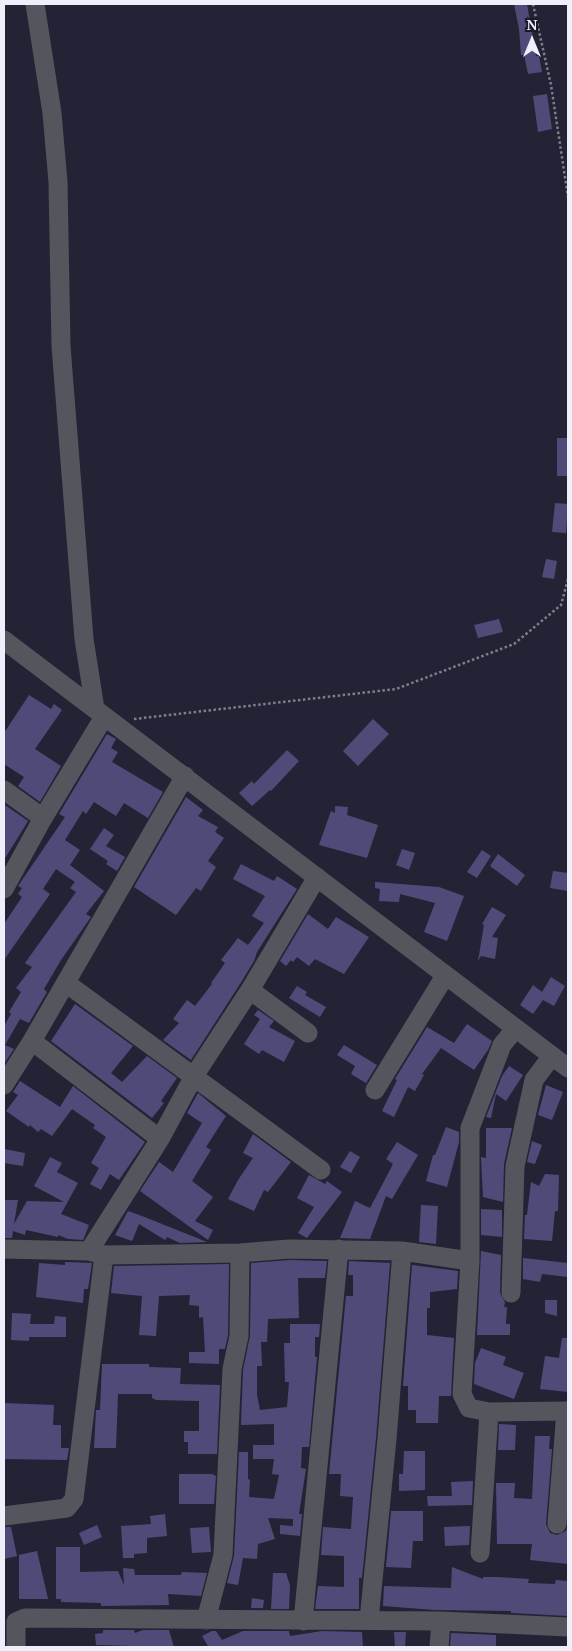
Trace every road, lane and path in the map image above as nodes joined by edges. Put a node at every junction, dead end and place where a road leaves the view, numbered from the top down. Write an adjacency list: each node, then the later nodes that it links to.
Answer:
1 (35, 4): 6 (street)
2 (533, 4): 3 (path)
3 (568, 196)
4 (568, 579): 6 (path)
5 (4, 640): 6 (street)
6 (106, 718): 7 (street); 9 (street)
7 (185, 776): 10 (street); 13 (street)
8 (4, 790): 9 (street)
9 (43, 818): 11 (street)
10 (317, 877): 12 (street); 14 (street)
11 (4, 889)
12 (445, 976): 15 (street); 22 (street)
13 (66, 982): 17 (street); 20 (street)
14 (250, 990): 16 (street); 20 (street)
15 (515, 1029): 18 (street); 30 (street)
16 (308, 1033)
17 (32, 1041): 21 (street); 23 (street)
18 (552, 1056): 19 (street); 31 (street)
19 (568, 1068)
20 (194, 1076): 23 (street); 24 (street)
21 (4, 1085)
22 (375, 1090)
23 (160, 1139): 28 (street)
24 (321, 1170)
25 (4, 1249): 28 (street)
26 (339, 1250): 27 (street); 29 (street); 39 (street)
27 (402, 1251): 30 (street); 38 (street)
28 (96, 1253): 29 (street); 34 (street)
29 (240, 1253): 37 (street)
30 (470, 1261): 33 (street)
31 (511, 1293)
32 (567, 1411): 33 (street); 35 (street)
33 (489, 1412): 36 (street)
34 (4, 1516)
35 (557, 1524)
36 (480, 1553)
37 (206, 1620): 39 (street); 42 (street)
38 (369, 1620): 39 (street); 40 (street)
39 (303, 1621)
40 (442, 1621): 41 (street); 43 (street)
41 (568, 1628)
42 (16, 1647)
43 (439, 1647)

